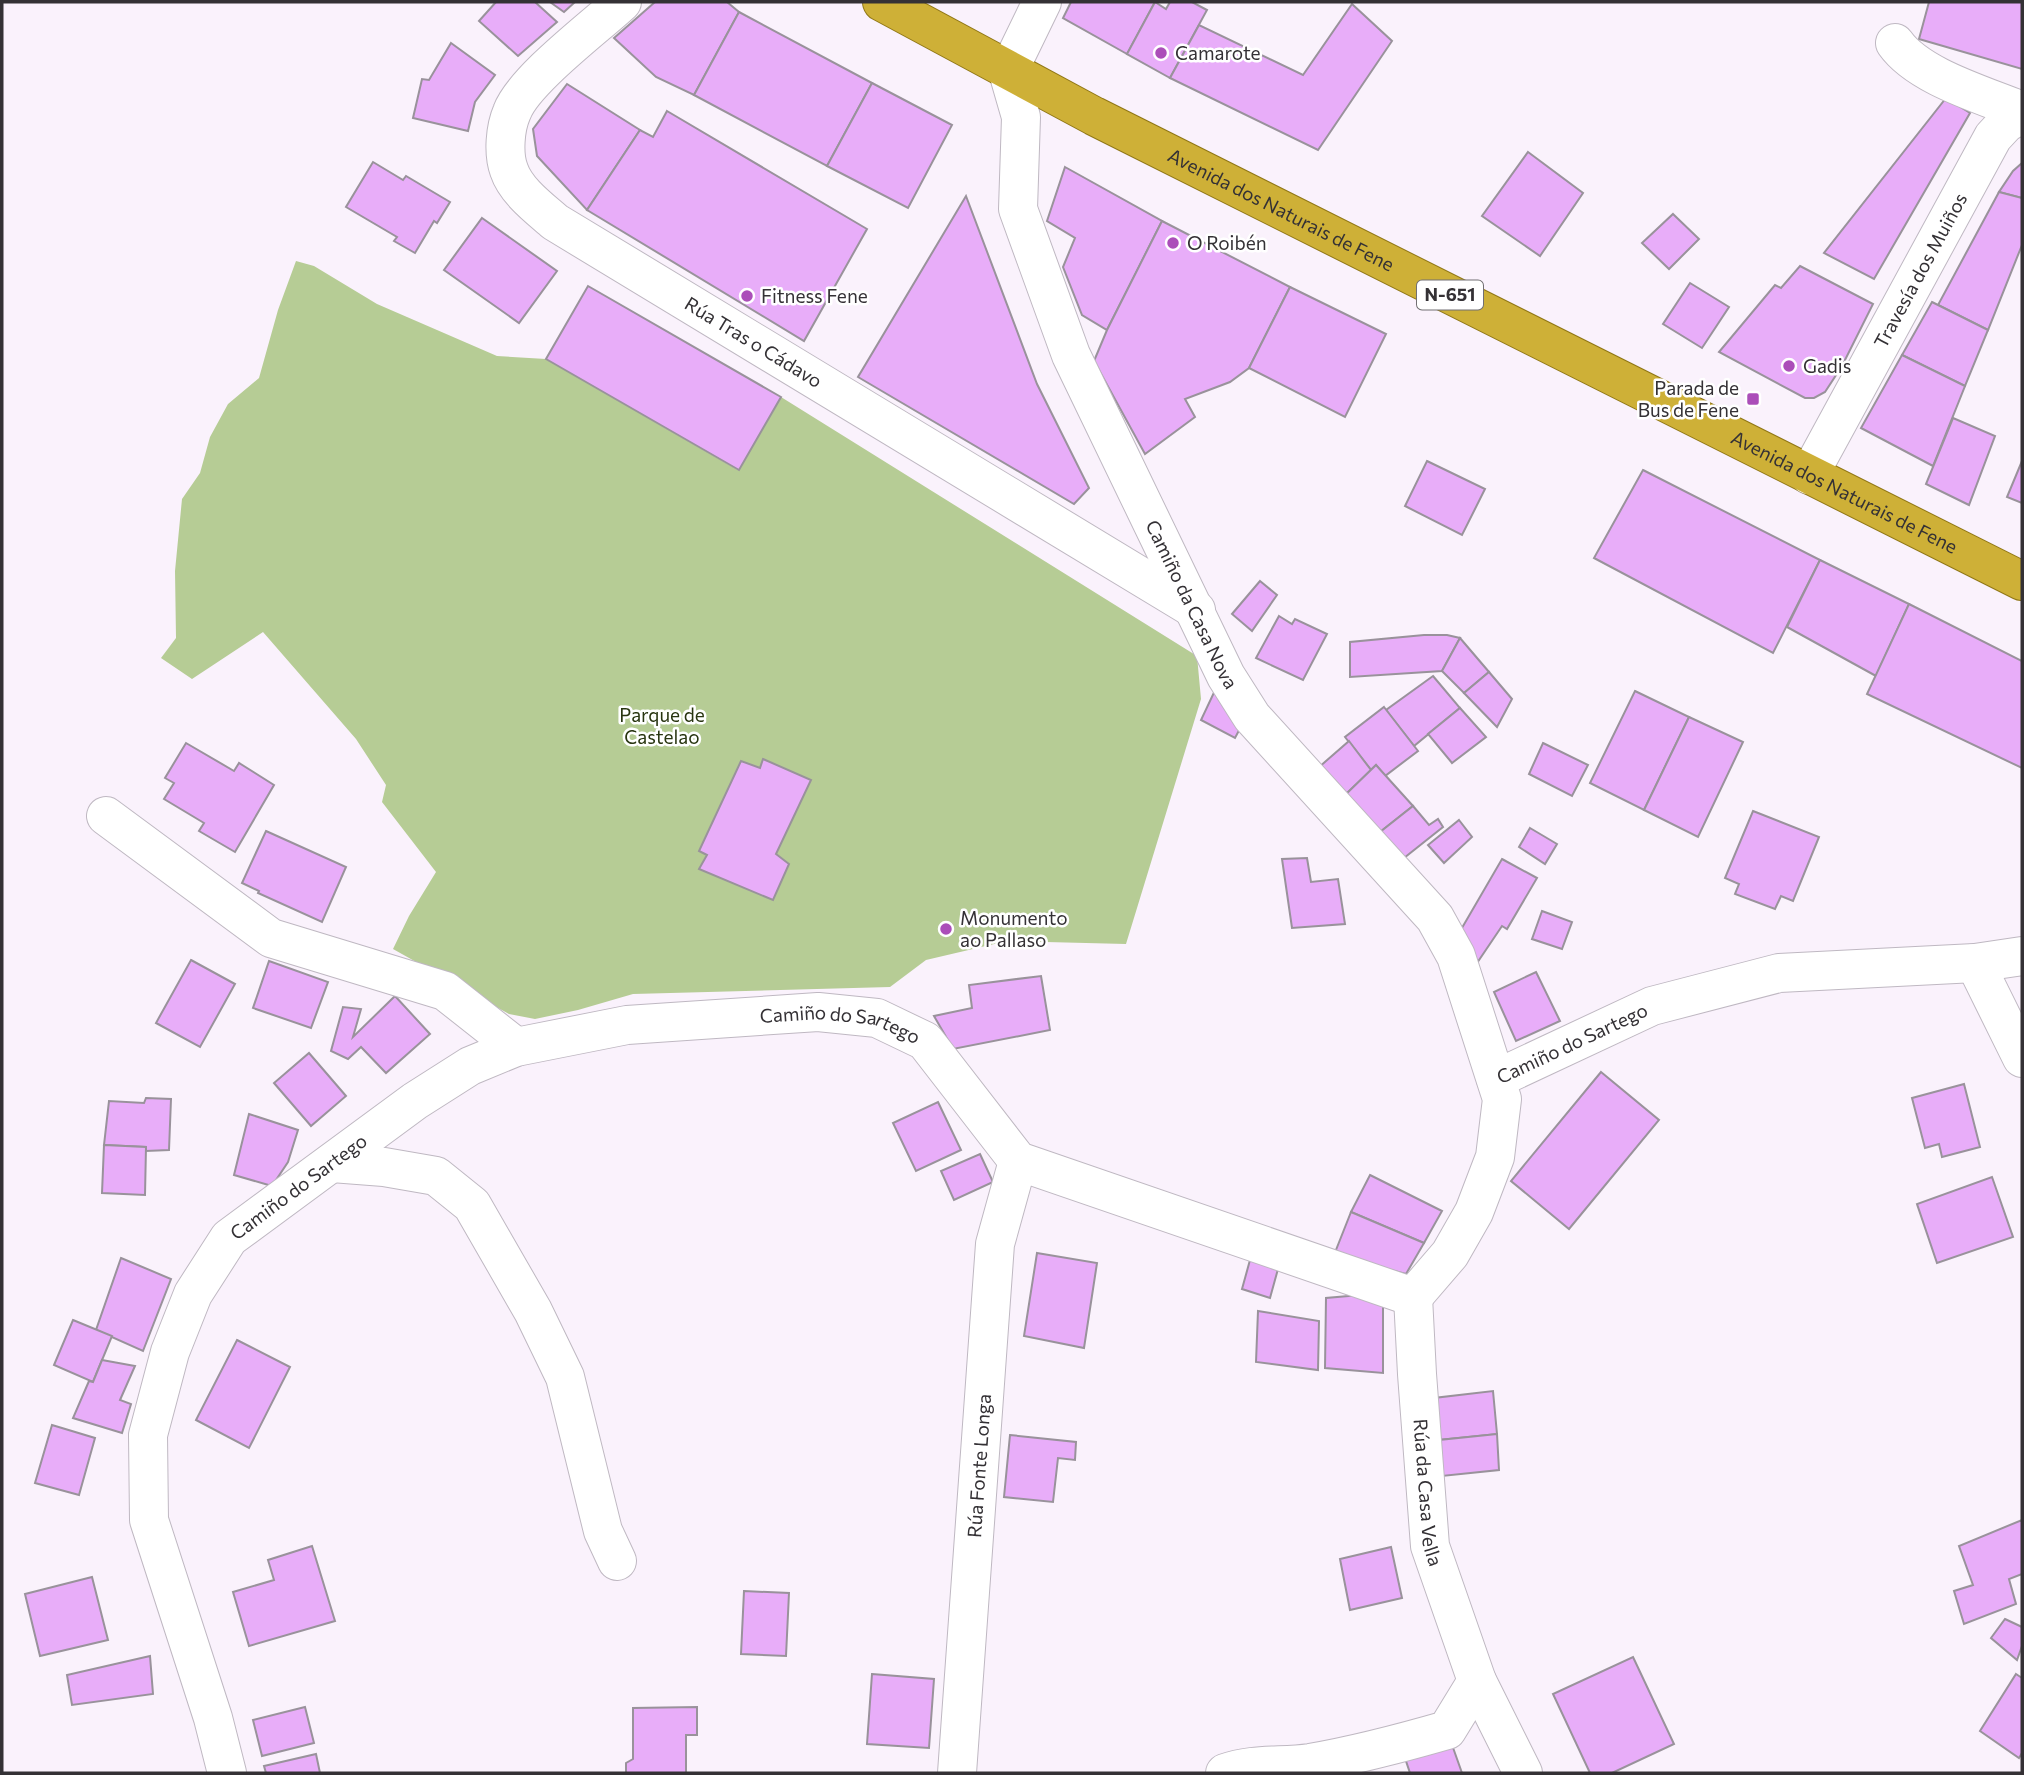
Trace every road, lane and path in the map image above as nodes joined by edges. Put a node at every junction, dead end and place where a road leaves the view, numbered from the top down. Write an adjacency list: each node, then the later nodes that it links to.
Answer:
1 (622, 2): 9 (street, Rúa Tras o Cádavo)
2 (882, 2): 5 (highway, Avenida dos Naturais de Fene / N-651)
3 (1042, 2): 5 (street)
4 (1895, 43): 6 (street)
5 (1008, 72): 7 (highway, Avenida dos Naturais de Fene / N-651); 9 (street, Camiño da Casa Nova)
6 (2022, 113): 7 (street, Travesía dos Muiños)
7 (1809, 475): 8 (highway, Avenida dos Naturais de Fene / N-651)
8 (2022, 581)
9 (1196, 610): 15 (street, Camiño da Casa Nova)
10 (106, 816): 13 (street)
11 (2022, 956): 12 (street, Camiño do Sartego)
12 (1975, 963): 14 (street); 15 (street, Camiño do Sartego)
13 (516, 1046): 16 (street, Camiño do Sartego); 17 (street, Camiño do Sartego)
14 (2022, 1058)
15 (1496, 1079): 18 (street, Camiño do Sartego)
16 (1018, 1161): 18 (street); 22 (street, Rúa Fonte Longa)
17 (332, 1163): 19 (street); 21 (street, Camiño do Sartego)
18 (1413, 1297): 20 (street, Rúa da Casa Vella)
19 (617, 1561)
20 (1477, 1681): 23 (street); 24 (street, Rúa da Casa Vella)
21 (227, 1773)
22 (957, 1773)
23 (1225, 1773)
24 (1523, 1773)

